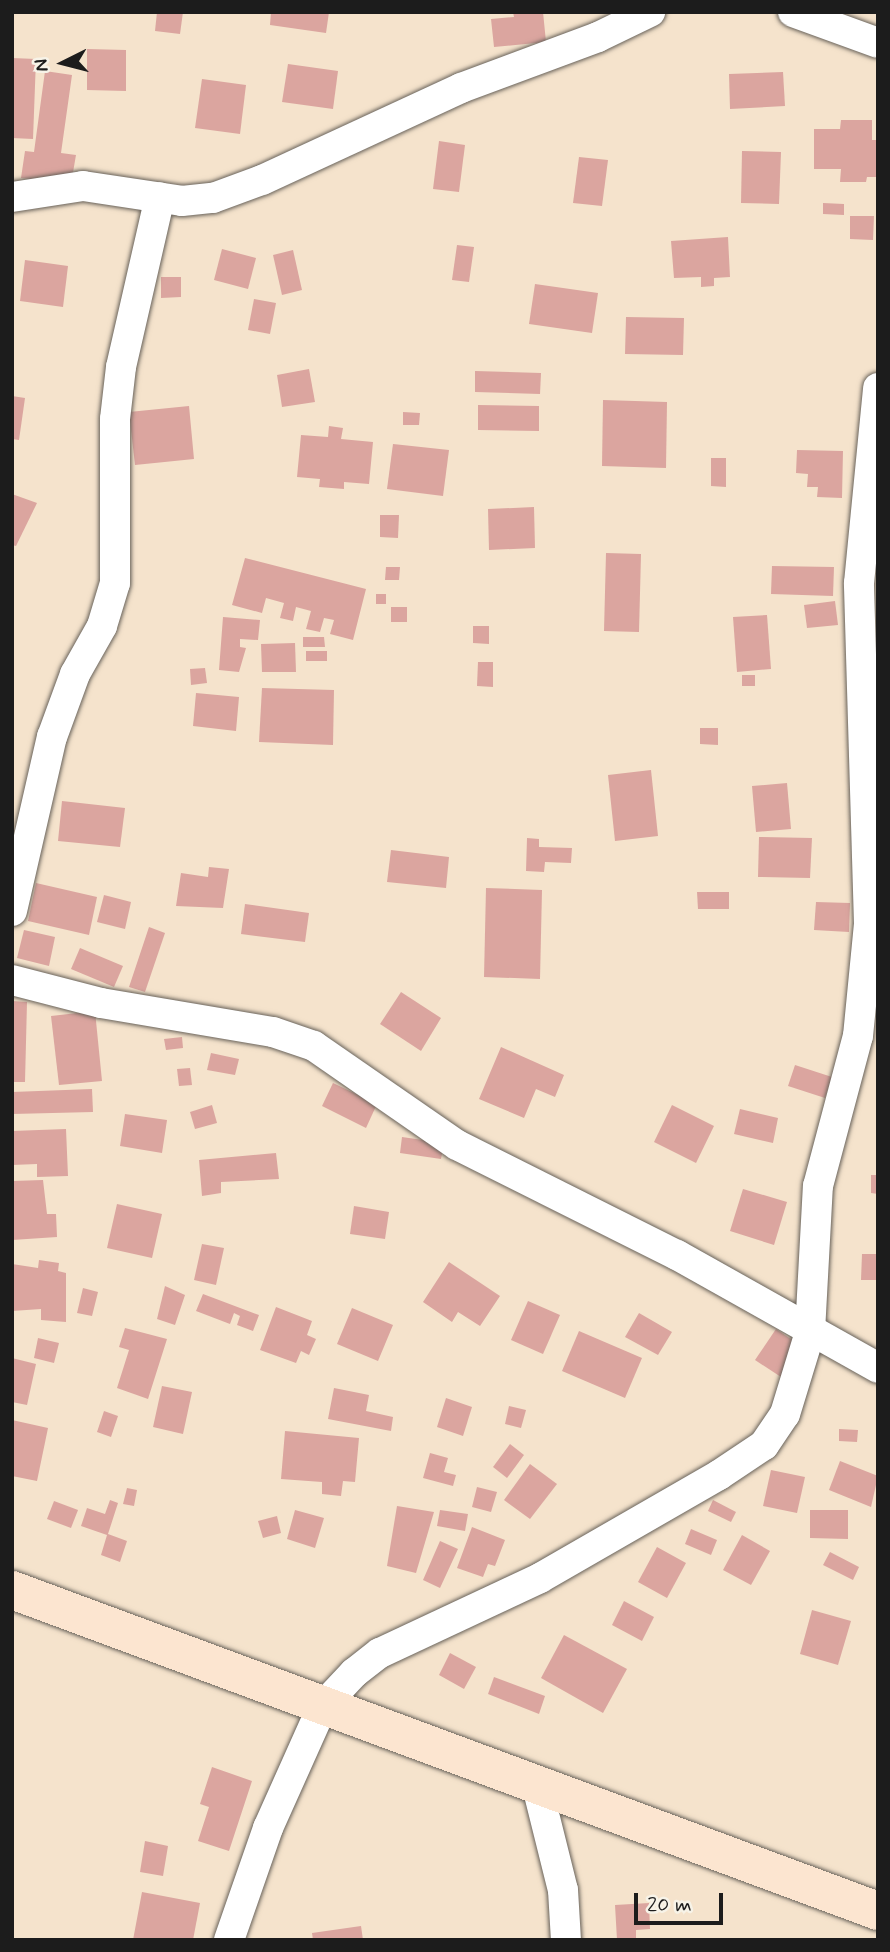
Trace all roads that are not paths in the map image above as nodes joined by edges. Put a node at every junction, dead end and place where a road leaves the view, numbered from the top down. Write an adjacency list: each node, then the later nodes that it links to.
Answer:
1 (650, 12): 5 (street)
2 (793, 12): 3 (street)
3 (878, 43)
4 (12, 197): 5 (street)
5 (160, 197): 7 (street)
6 (878, 388): 9 (street)
7 (12, 911)
8 (12, 980): 9 (street)
9 (810, 1332): 10 (street); 12 (street)
10 (878, 1368)
11 (12, 1590): 12 (main road)
12 (322, 1707): 13 (main road); 15 (street)
13 (537, 1786): 14 (main road); 16 (street)
14 (878, 1911)
15 (229, 1940)
16 (566, 1940)

